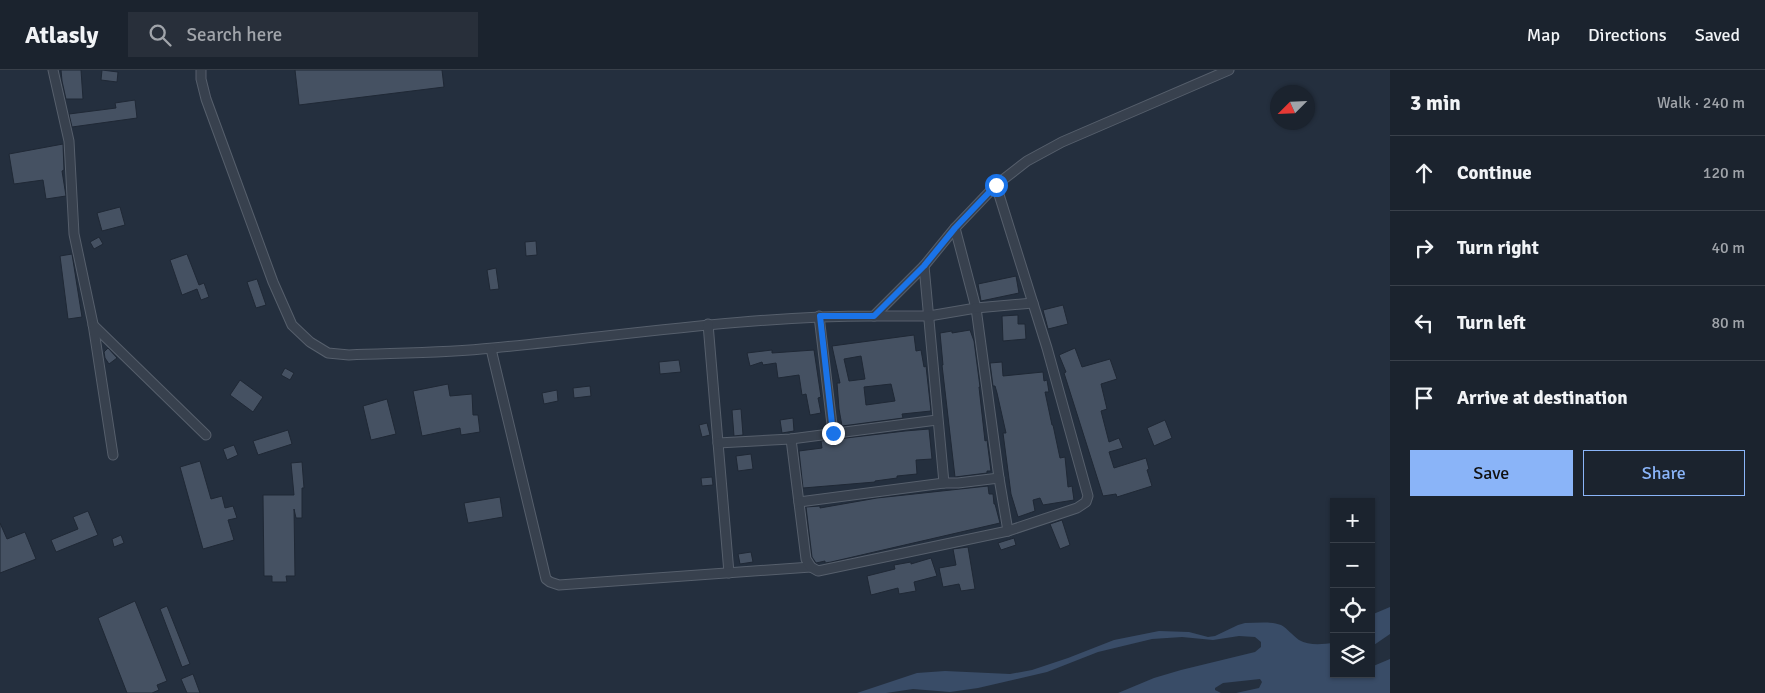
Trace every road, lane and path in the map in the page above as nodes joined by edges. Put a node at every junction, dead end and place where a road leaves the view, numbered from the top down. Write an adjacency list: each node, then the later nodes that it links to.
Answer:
1 (53, 70): 12 (street)
2 (201, 70): 14 (street)
3 (1229, 70): 4 (street)
4 (996, 185): 5 (street); 7 (street)
5 (955, 228): 6 (street); 8 (street)
6 (924, 266): 10 (street); 11 (street)
7 (1033, 302): 8 (street); 24 (street)
8 (976, 308): 11 (street); 21 (street)
9 (820, 316): 10 (street); 13 (street); 16 (street)
10 (874, 316): 11 (street)
11 (928, 316): 15 (street)
12 (93, 324): 17 (street); 20 (street)
13 (708, 324): 14 (street); 19 (street)
14 (491, 349): 26 (street)
15 (937, 420): 16 (street); 22 (street)
16 (833, 433): 18 (street)
17 (206, 435)
18 (791, 438): 19 (street); 23 (street)
19 (718, 443): 26 (street)
20 (114, 455)
21 (999, 478): 22 (street); 24 (street)
22 (944, 482): 23 (street)
23 (799, 502): 25 (street)
24 (1008, 531): 25 (street)
25 (811, 567): 26 (street)
26 (729, 573)

